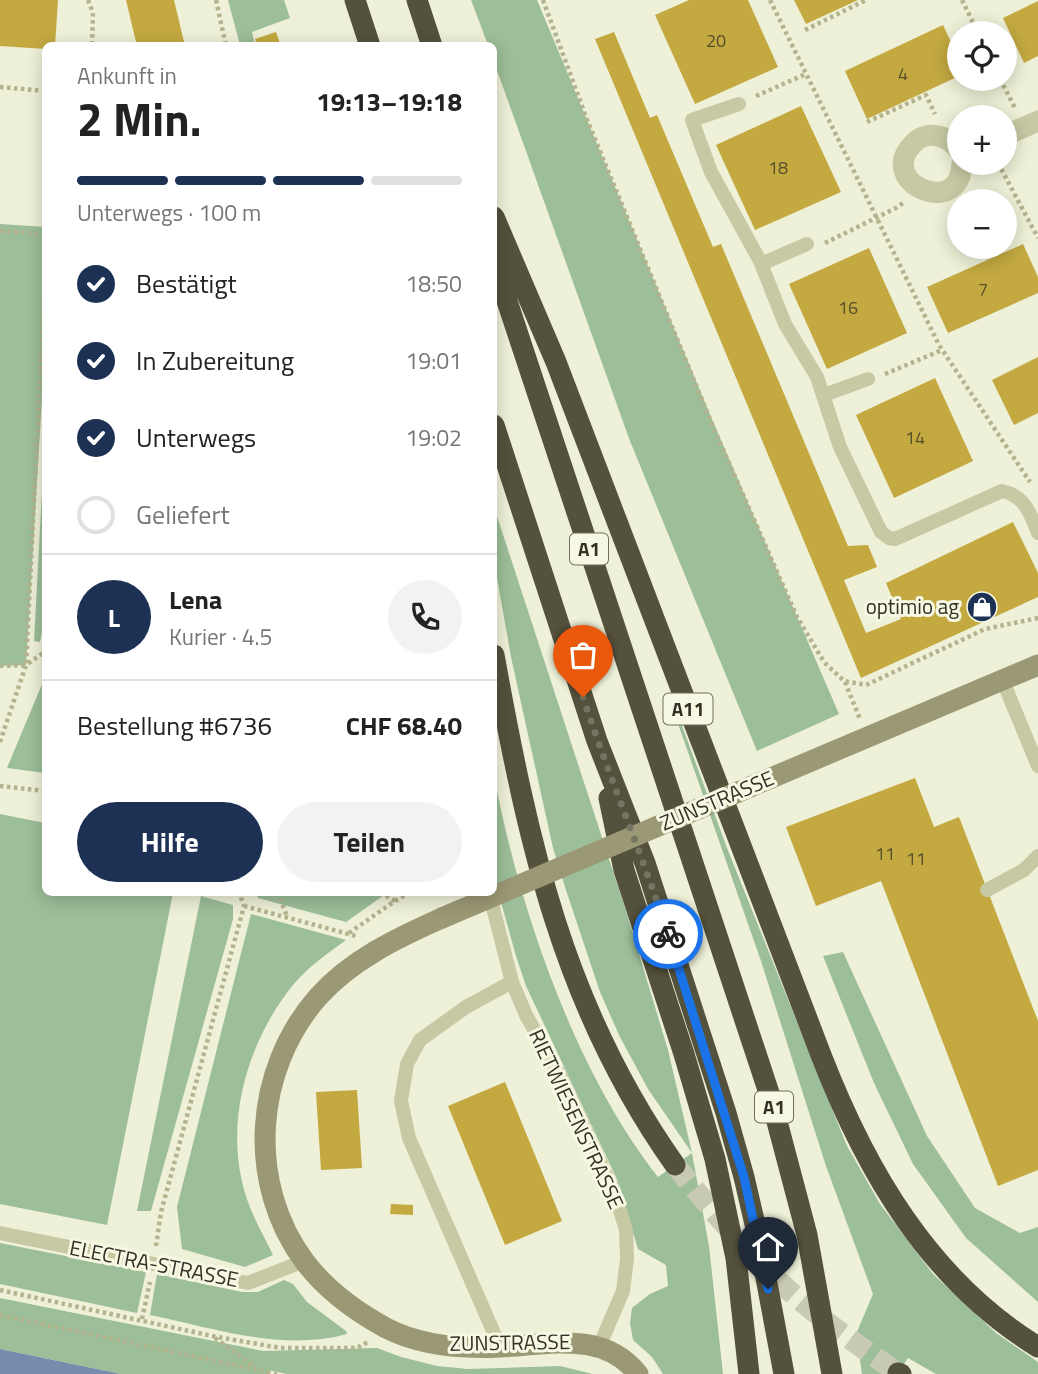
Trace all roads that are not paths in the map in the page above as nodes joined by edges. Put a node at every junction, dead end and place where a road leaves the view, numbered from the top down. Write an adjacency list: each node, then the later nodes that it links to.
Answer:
1 (355, 0): 3 (highway)
2 (417, 0): 4 (highway)
3 (369, 42)
4 (431, 42)
5 (739, 104): 11 (lane)
6 (947, 140): 7 (street)
7 (960, 175)
8 (497, 224): 32 (highway, A11)
9 (807, 244): 11 (lane)
10 (497, 262): 37 (highway, A1)
11 (761, 264): 13 (lane)
12 (868, 379): 13 (lane)
13 (824, 394): 15 (lane)
14 (497, 434): 20 (highway, A1)
15 (1038, 533)
16 (1038, 665): 18 (street, ZUNSTRASSE)
17 (497, 672): 28 (highway)
18 (1002, 679): 19 (lane); 24 (street, ZUNSTRASSE, bridge)
19 (1032, 736): 21 (lane)
20 (597, 741): 35 (highway); 36 (highway, A1)
21 (1038, 766)
22 (1038, 856): 23 (lane)
23 (987, 890)
24 (497, 895)
25 (490, 896): 27 (lane, RIETWIESENSTRASSE)
26 (496, 896): 30 (street, ZUNSTRASSE, bridge)
27 (512, 982): 31 (lane, RIETWIESENSTRASSE); 33 (lane)
28 (675, 1165)
29 (0, 1233): 30 (lane, ELECTRA-STRASSE)
30 (304, 1261): 33 (street, ZUNSTRASSE)
31 (599, 1347): 33 (street, ZUNSTRASSE); 34 (street, ZUNSTRASSE)
32 (1038, 1347)
33 (500, 1348)
34 (638, 1374)
35 (748, 1374)
36 (784, 1374)
37 (832, 1374)

